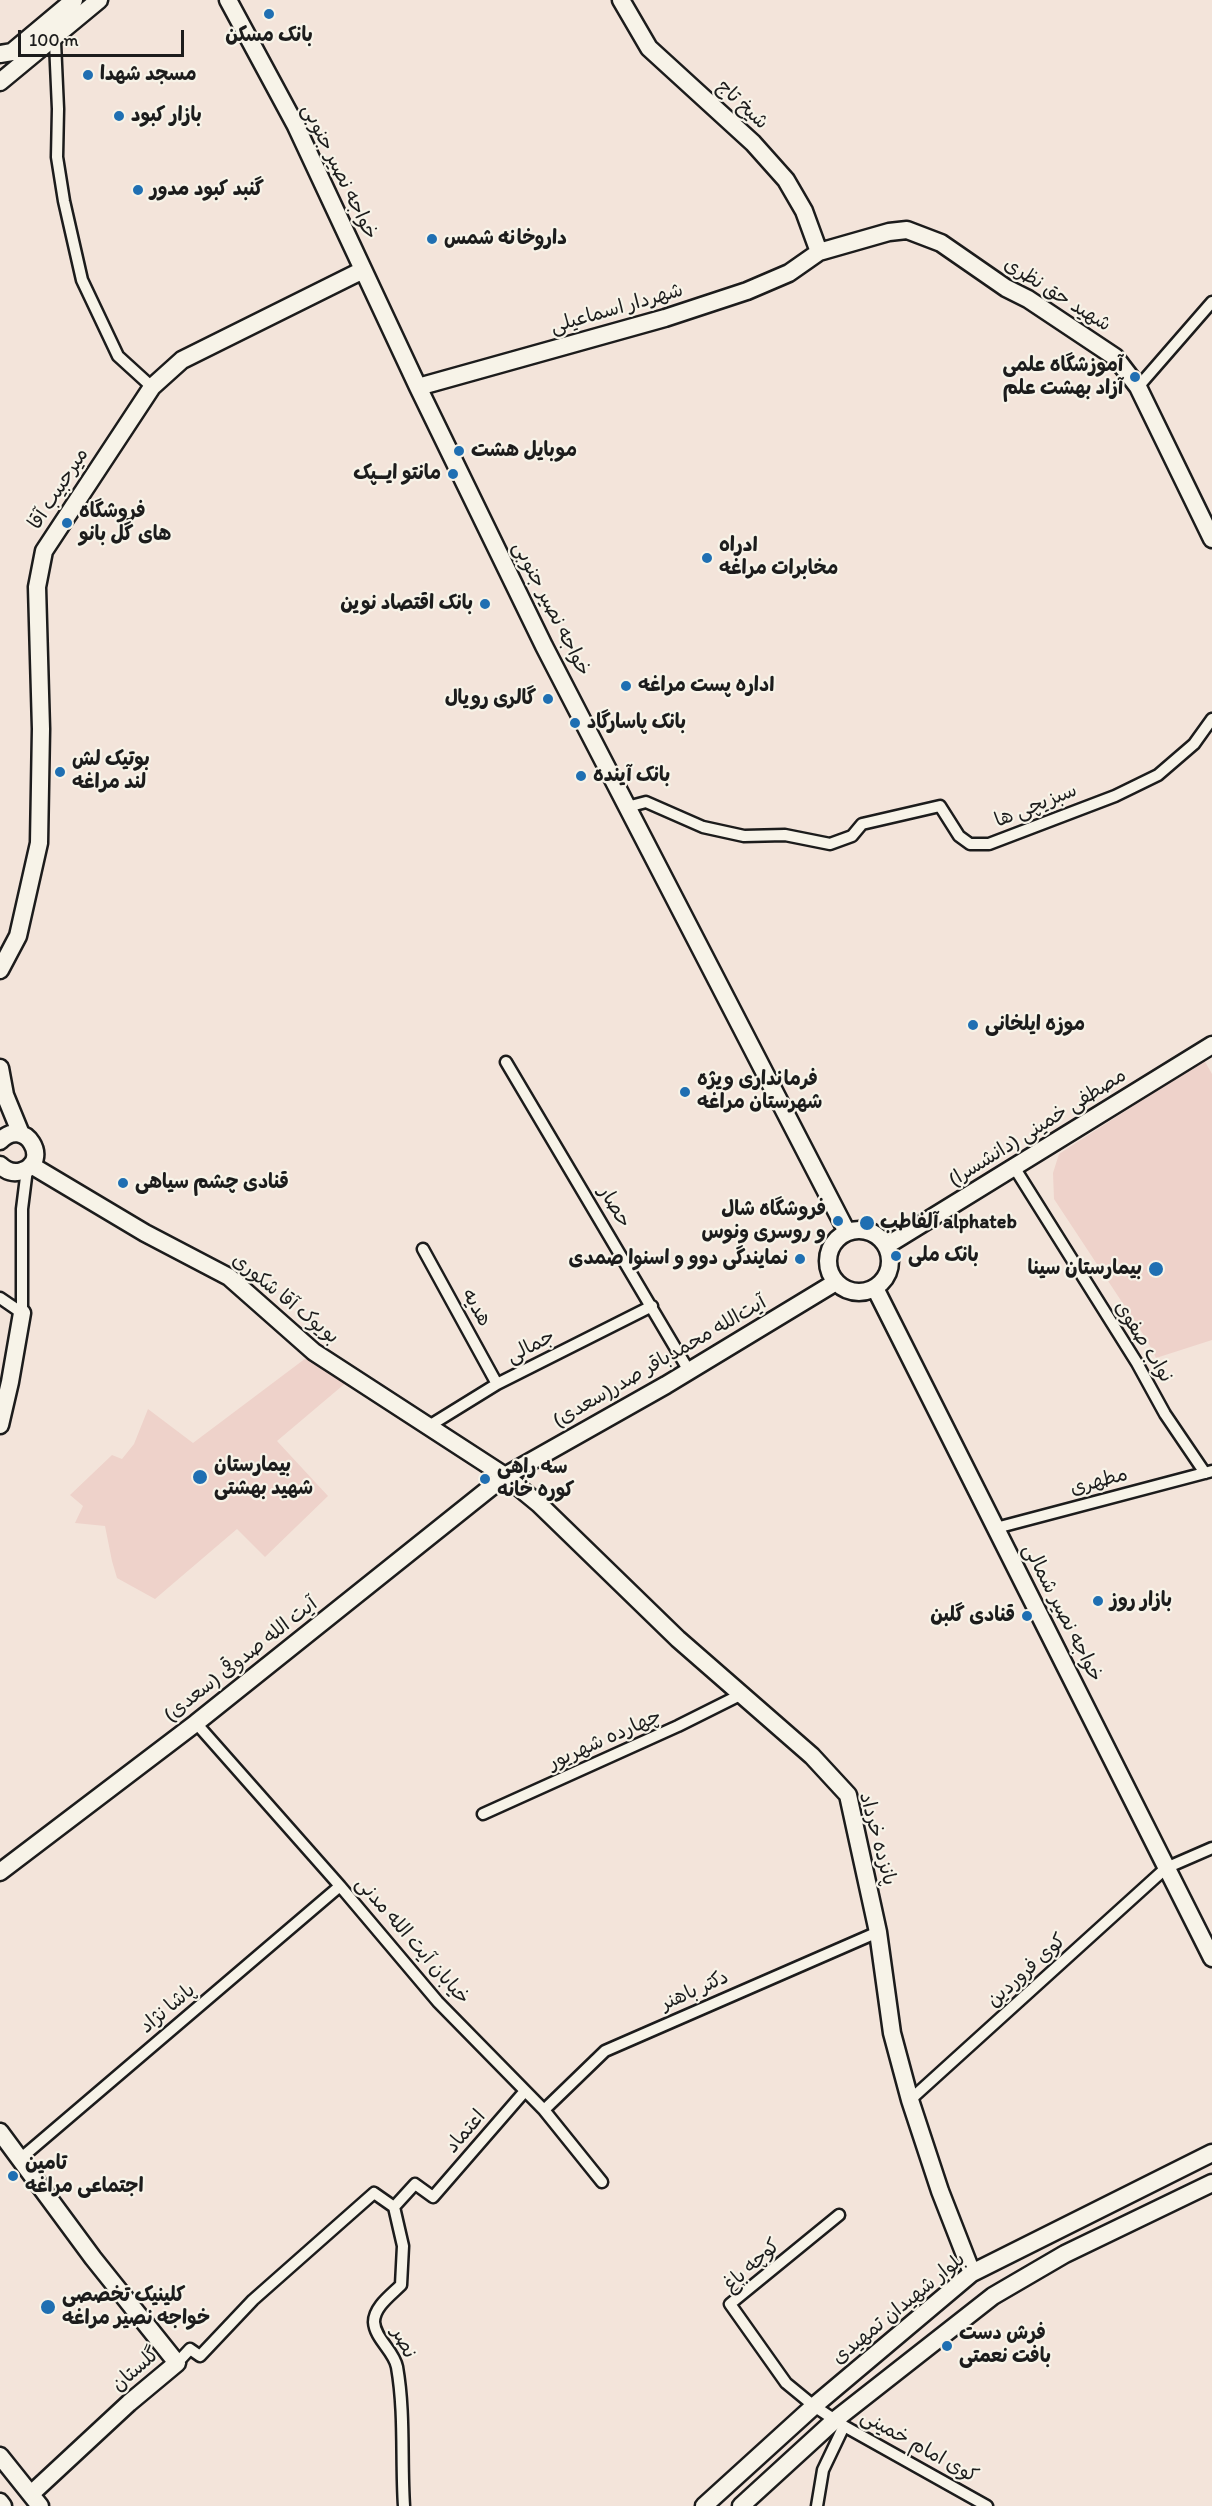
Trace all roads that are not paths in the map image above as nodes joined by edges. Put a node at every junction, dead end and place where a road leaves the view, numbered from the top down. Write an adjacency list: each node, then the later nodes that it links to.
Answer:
1 (74, 0): 6 (street)
2 (99, 0): 5 (street)
3 (228, 0): 9 (street, خواجه نصیر جنوبی)
4 (621, 0): 8 (street, شیخ تاج)
5 (58, 34): 7 (street); 11 (street)
6 (6, 53)
7 (0, 82)
8 (819, 252): 12 (street, شهردار اسماعیلی); 13 (street, شهید حق نظری)
9 (363, 270): 11 (street, میرحبیب آقا); 12 (street, خواجه نصیر جنوبی)
10 (1212, 302): 13 (street)
11 (152, 387): 17 (street, میرحبیب آقا)
12 (418, 387): 16 (street, خواجه نصیر جنوبی)
13 (1138, 387): 14 (street, شهید حق نظری)
14 (1212, 539)
15 (1212, 719): 16 (street, سبزیچی ها)
16 (627, 807): 26 (street, خواجه نصیر جنوبی)
17 (2, 976)
18 (1212, 1045): 25 (street, مصطفی خمینی (دانشسرا))
19 (506, 1062): 32 (street, حصار)
20 (0, 1068): 21 (street)
21 (21, 1134): 22 (street); 24 (street)
22 (0, 1141)
23 (0, 1165): 24 (street)
24 (29, 1167): 33 (street); 37 (street, بویوک آقا شکوری)
25 (1014, 1167): 27 (street, مصطفی خمینی (دانشسرا)); 38 (street, نواب صفوی)
26 (847, 1232): 27 (street); 29 (street)
27 (886, 1246): 30 (street)
28 (423, 1249): 35 (street, هدیه)
29 (836, 1282): 30 (street); 34 (street, آیت‌الله محمدباقر صدر(سعدی))
30 (875, 1287): 40 (street, خواجه نصیر شمالی)
31 (0, 1298): 33 (street)
32 (652, 1306): 34 (street, حصار); 35 (street, جمالی)
33 (22, 1313): 36 (street)
34 (689, 1371): 39 (street, آیت‌الله محمدباقر صدر(سعدی))
35 (497, 1384): 37 (street, جمالی)
36 (0, 1425)
37 (429, 1426): 39 (street, بویوک آقا شکوری)
38 (1208, 1472): 40 (street, مطهری)
39 (505, 1476): 41 (street, پانزده خرداد); 42 (street, آیت الله صدوقی (سعدی))
40 (996, 1528): 45 (street, خواجه نصیر شمالی)
41 (740, 1695): 43 (street, چهارده شهریور); 48 (street, پانزده خرداد)
42 (196, 1723): 46 (street, آیت الله صدوقی (سعدی)); 47 (street, خیابان آیت الله مدنی)
43 (483, 1814)
44 (1212, 1848): 45 (street, کوی فروردین)
45 (1167, 1868): 49 (street, خواجه نصیر شمالی); 51 (street, کوی فروردین)
46 (0, 1872)
47 (340, 1886): 50 (street, خیابان آیت الله مدنی); 55 (street, پاشا نژاد)
48 (878, 1932): 51 (street, پانزده خرداد); 52 (street, دکتر باهنر)
49 (1212, 1958)
50 (525, 2091): 52 (street, خیابان آیت الله مدنی); 58 (street, اعتماد)
51 (910, 2100): 60 (street, پانزده خرداد)
52 (544, 2110): 56 (street, خیابان آیت الله مدنی)
53 (0, 2132): 55 (street)
54 (1212, 2153): 60 (street, بلوار شهیدان تمهیدی)
55 (20, 2159): 61 (street)
56 (602, 2182)
57 (1212, 2183): 63 (street)
58 (394, 2207): 61 (street, گلستان); 68 (street, نصر)
59 (839, 2215): 62 (street, کوچه باغ)
60 (972, 2273): 62 (street, بلوار شهیدان تمهیدی)
61 (177, 2362): 65 (street, گلستان)
62 (814, 2406): 63 (street, کوی امام خمینی); 69 (street, بلوار شهیدان تمهیدی)
63 (839, 2423): 70 (street); 71 (street); 72 (street, کوی امام خمینی)
64 (0, 2456): 65 (street)
65 (35, 2500)
66 (0, 2502): 67 (street)
67 (3, 2506)
68 (404, 2506)
69 (704, 2506)
70 (741, 2506)
71 (817, 2506)
72 (987, 2506)

